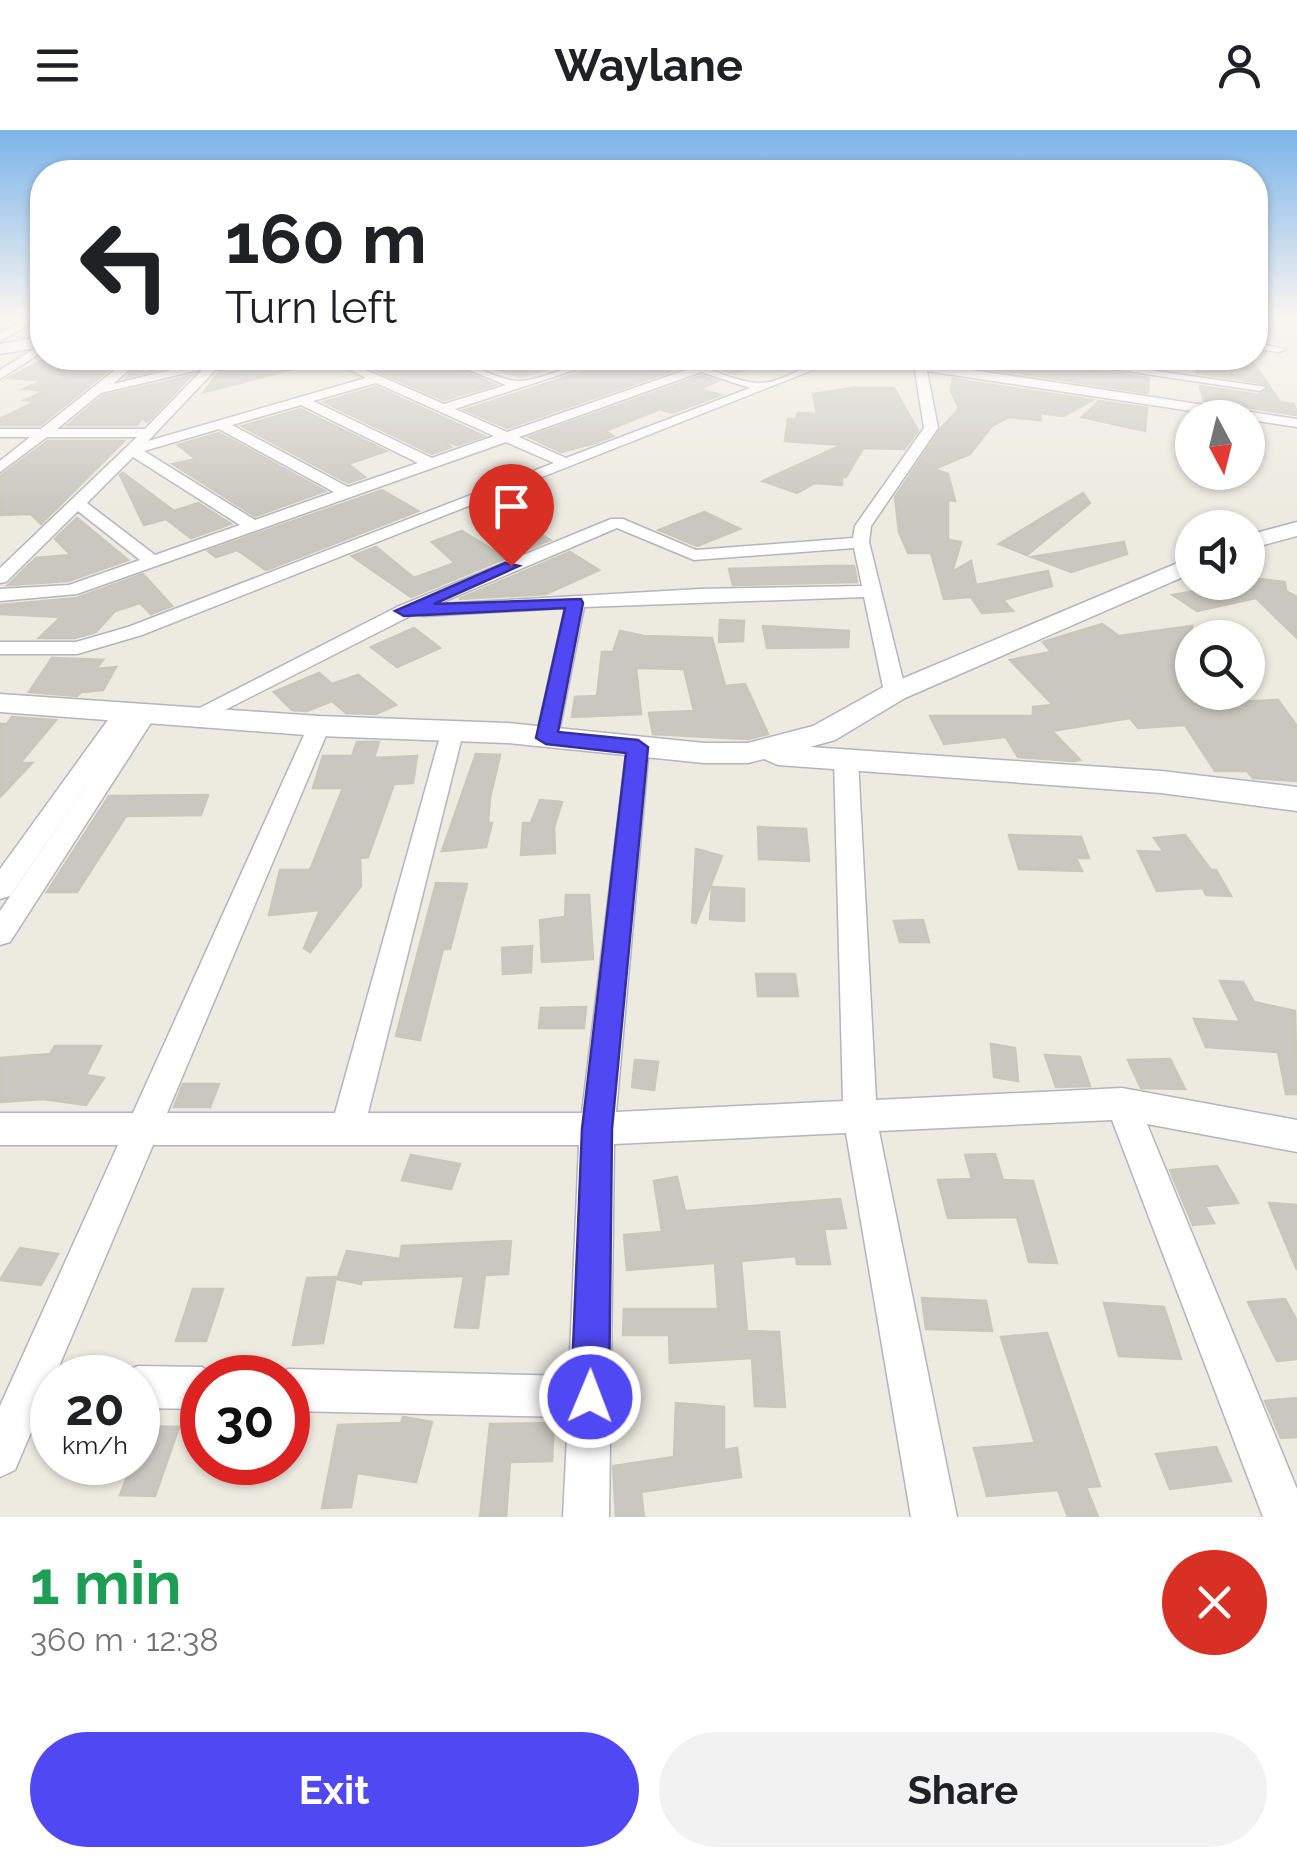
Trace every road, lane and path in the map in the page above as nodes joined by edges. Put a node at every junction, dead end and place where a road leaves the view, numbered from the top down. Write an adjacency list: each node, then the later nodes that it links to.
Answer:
1 (112, 379): 17 (street)
2 (143, 379): 17 (street)
3 (195, 379): 23 (street)
4 (374, 379): 13 (street)
5 (501, 379): 14 (street)
6 (537, 379): 14 (street)
7 (659, 379): 25 (street)
8 (734, 379): 15 (street)
9 (780, 379): 15 (street)
10 (924, 379): 35 (street)
11 (1023, 379): 20 (street)
12 (1201, 379): 16 (street)
13 (377, 380): 18 (street); 19 (street)
14 (518, 385): 19 (street)
15 (761, 387): 27 (street)
16 (1260, 387)
17 (98, 391): 22 (street)
18 (302, 401): 21 (street); 28 (street)
19 (445, 408): 25 (street)
20 (1297, 423)
21 (222, 425): 26 (street); 30 (street)
22 (42, 433): 23 (street); 24 (street); 29 (street)
23 (145, 433): 26 (street)
24 (0, 434)
25 (502, 435): 27 (street); 28 (street)
26 (132, 450): 31 (street); 32 (street)
27 (563, 462): 44 (street)
28 (430, 463): 30 (street)
29 (0, 468)
30 (346, 493): 32 (street)
31 (77, 503): 36 (street); 39 (street)
32 (252, 526): 36 (street)
33 (1297, 529): 34 (street)
34 (1265, 537)
35 (861, 542): 38 (street); 40 (street)
36 (154, 562): 41 (street)
37 (1175, 571): 45 (street)
38 (697, 575): 40 (street); 42 (street); 43 (street)
39 (0, 578)
40 (872, 591): 45 (street)
41 (0, 594)
42 (575, 603): 43 (street); 51 (street)
43 (404, 611): 48 (street)
44 (0, 648)
45 (895, 692): 53 (street)
46 (0, 702): 47 (street)
47 (136, 712): 48 (street); 56 (street); 57 (street)
48 (194, 716): 49 (street)
49 (319, 726): 50 (street); 61 (street)
50 (452, 732): 51 (street); 62 (street)
51 (546, 738): 52 (street)
52 (638, 747): 53 (street); 63 (street)
53 (748, 753): 54 (street)
54 (846, 760): 55 (street); 59 (street)
55 (1297, 799)
56 (0, 888)
57 (0, 934)
58 (1122, 1104): 59 (street); 64 (street); 72 (street)
59 (860, 1118): 63 (street); 71 (street)
60 (0, 1128): 61 (street)
61 (142, 1129): 62 (street); 65 (street)
62 (347, 1129): 63 (street)
63 (597, 1129): 67 (street)
64 (1297, 1136)
65 (53, 1355)
66 (310, 1391): 67 (street)
67 (590, 1397): 70 (street)
68 (30, 1404): 69 (street)
69 (0, 1455)
70 (586, 1517)
71 (934, 1517)
72 (1286, 1517)

